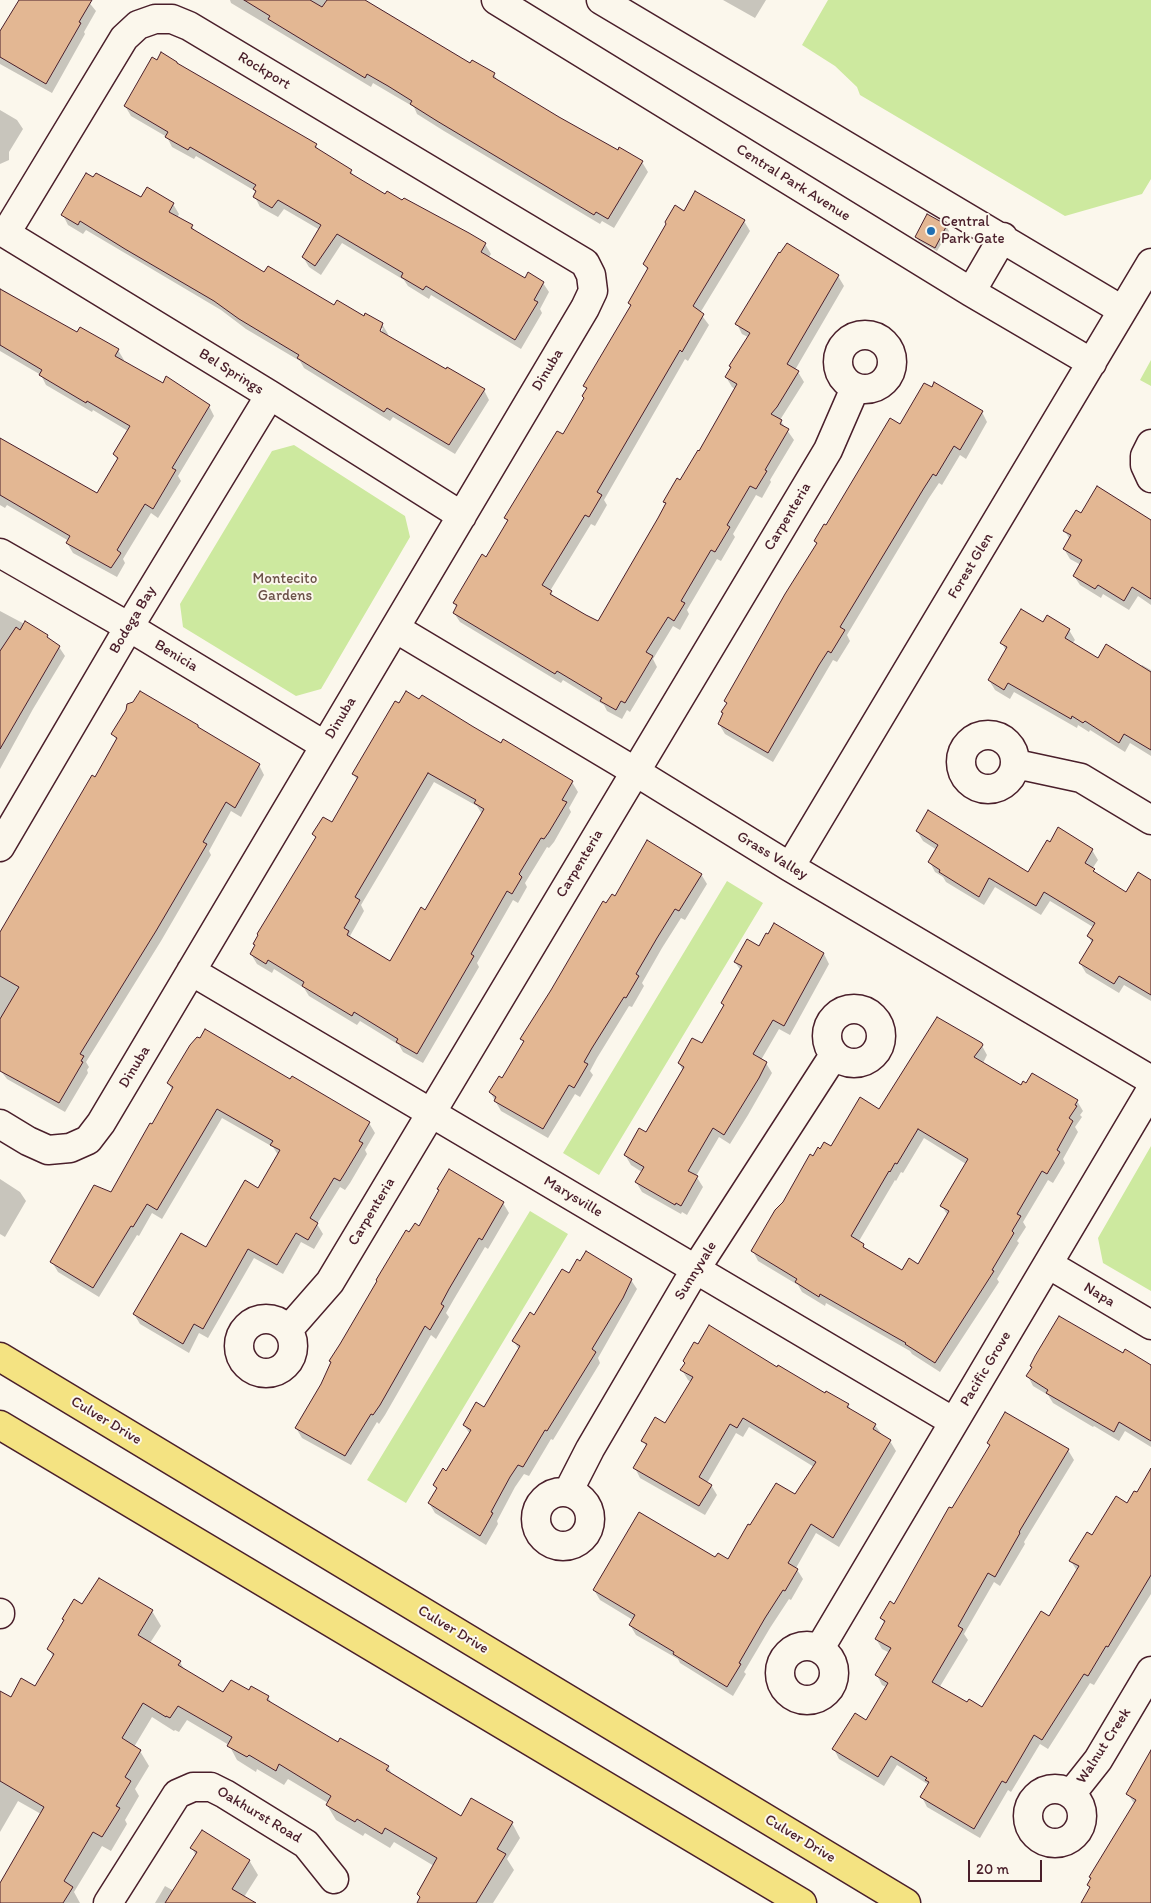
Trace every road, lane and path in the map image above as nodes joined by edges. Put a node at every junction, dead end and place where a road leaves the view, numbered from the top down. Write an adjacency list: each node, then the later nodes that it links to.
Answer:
1 (496, 0): 7 (street, Central Park Avenue)
2 (602, 0): 4 (street)
3 (3, 232): 6 (street, Rockport); 11 (street, Bel Springs)
4 (1003, 237): 7 (street); 8 (street)
5 (1151, 263): 8 (street, Forest Glen)
6 (591, 275): 14 (street, Dinuba)
7 (971, 292): 9 (street, Central Park Avenue)
8 (1122, 310): 9 (street, Forest Glen)
9 (1092, 363): 23 (street, Forest Glen)
10 (855, 388): 20 (street, Carpenteria)
11 (270, 396): 14 (street, Bel Springs); 16 (street, Bodega Bay)
12 (1151, 444): 13 (street)
13 (1151, 478)
14 (462, 516): 17 (street, Dinuba)
15 (0, 553): 16 (street, Benicia)
16 (129, 627): 18 (street, Benicia); 22 (street, Bodega Bay)
17 (395, 628): 18 (street, Dinuba); 20 (street, Grass Valley)
18 (324, 745): 24 (street, Dinuba)
19 (1016, 764): 21 (street)
20 (636, 772): 23 (street, Grass Valley); 28 (street, Carpenteria)
21 (1151, 820)
22 (2, 840)
23 (790, 868): 26 (street, Grass Valley)
24 (191, 971): 28 (street, Marysville); 29 (street, Dinuba)
25 (834, 1055): 31 (street, Sunnyvale)
26 (1151, 1080)
27 (1151, 1090): 30 (street, Pacific Grove)
28 (431, 1113): 31 (street, Marysville); 33 (street, Carpenteria)
29 (0, 1124)
30 (1048, 1264): 32 (street, Napa); 35 (street, Pacific Grove)
31 (695, 1270): 35 (street, Marysville); 37 (street, Sunnyvale)
32 (1151, 1326)
33 (288, 1330)
34 (0, 1357): 44 (main road, Culver Drive)
35 (954, 1422): 38 (street, Pacific Grove)
36 (0, 1425): 43 (main road)
37 (568, 1492)
38 (820, 1648)
39 (1151, 1671): 40 (street, Walnut Creek)
40 (1071, 1794)
41 (334, 1879): 42 (street, Oakhurst Road)
42 (108, 1903)
43 (802, 1903)
44 (906, 1903)

